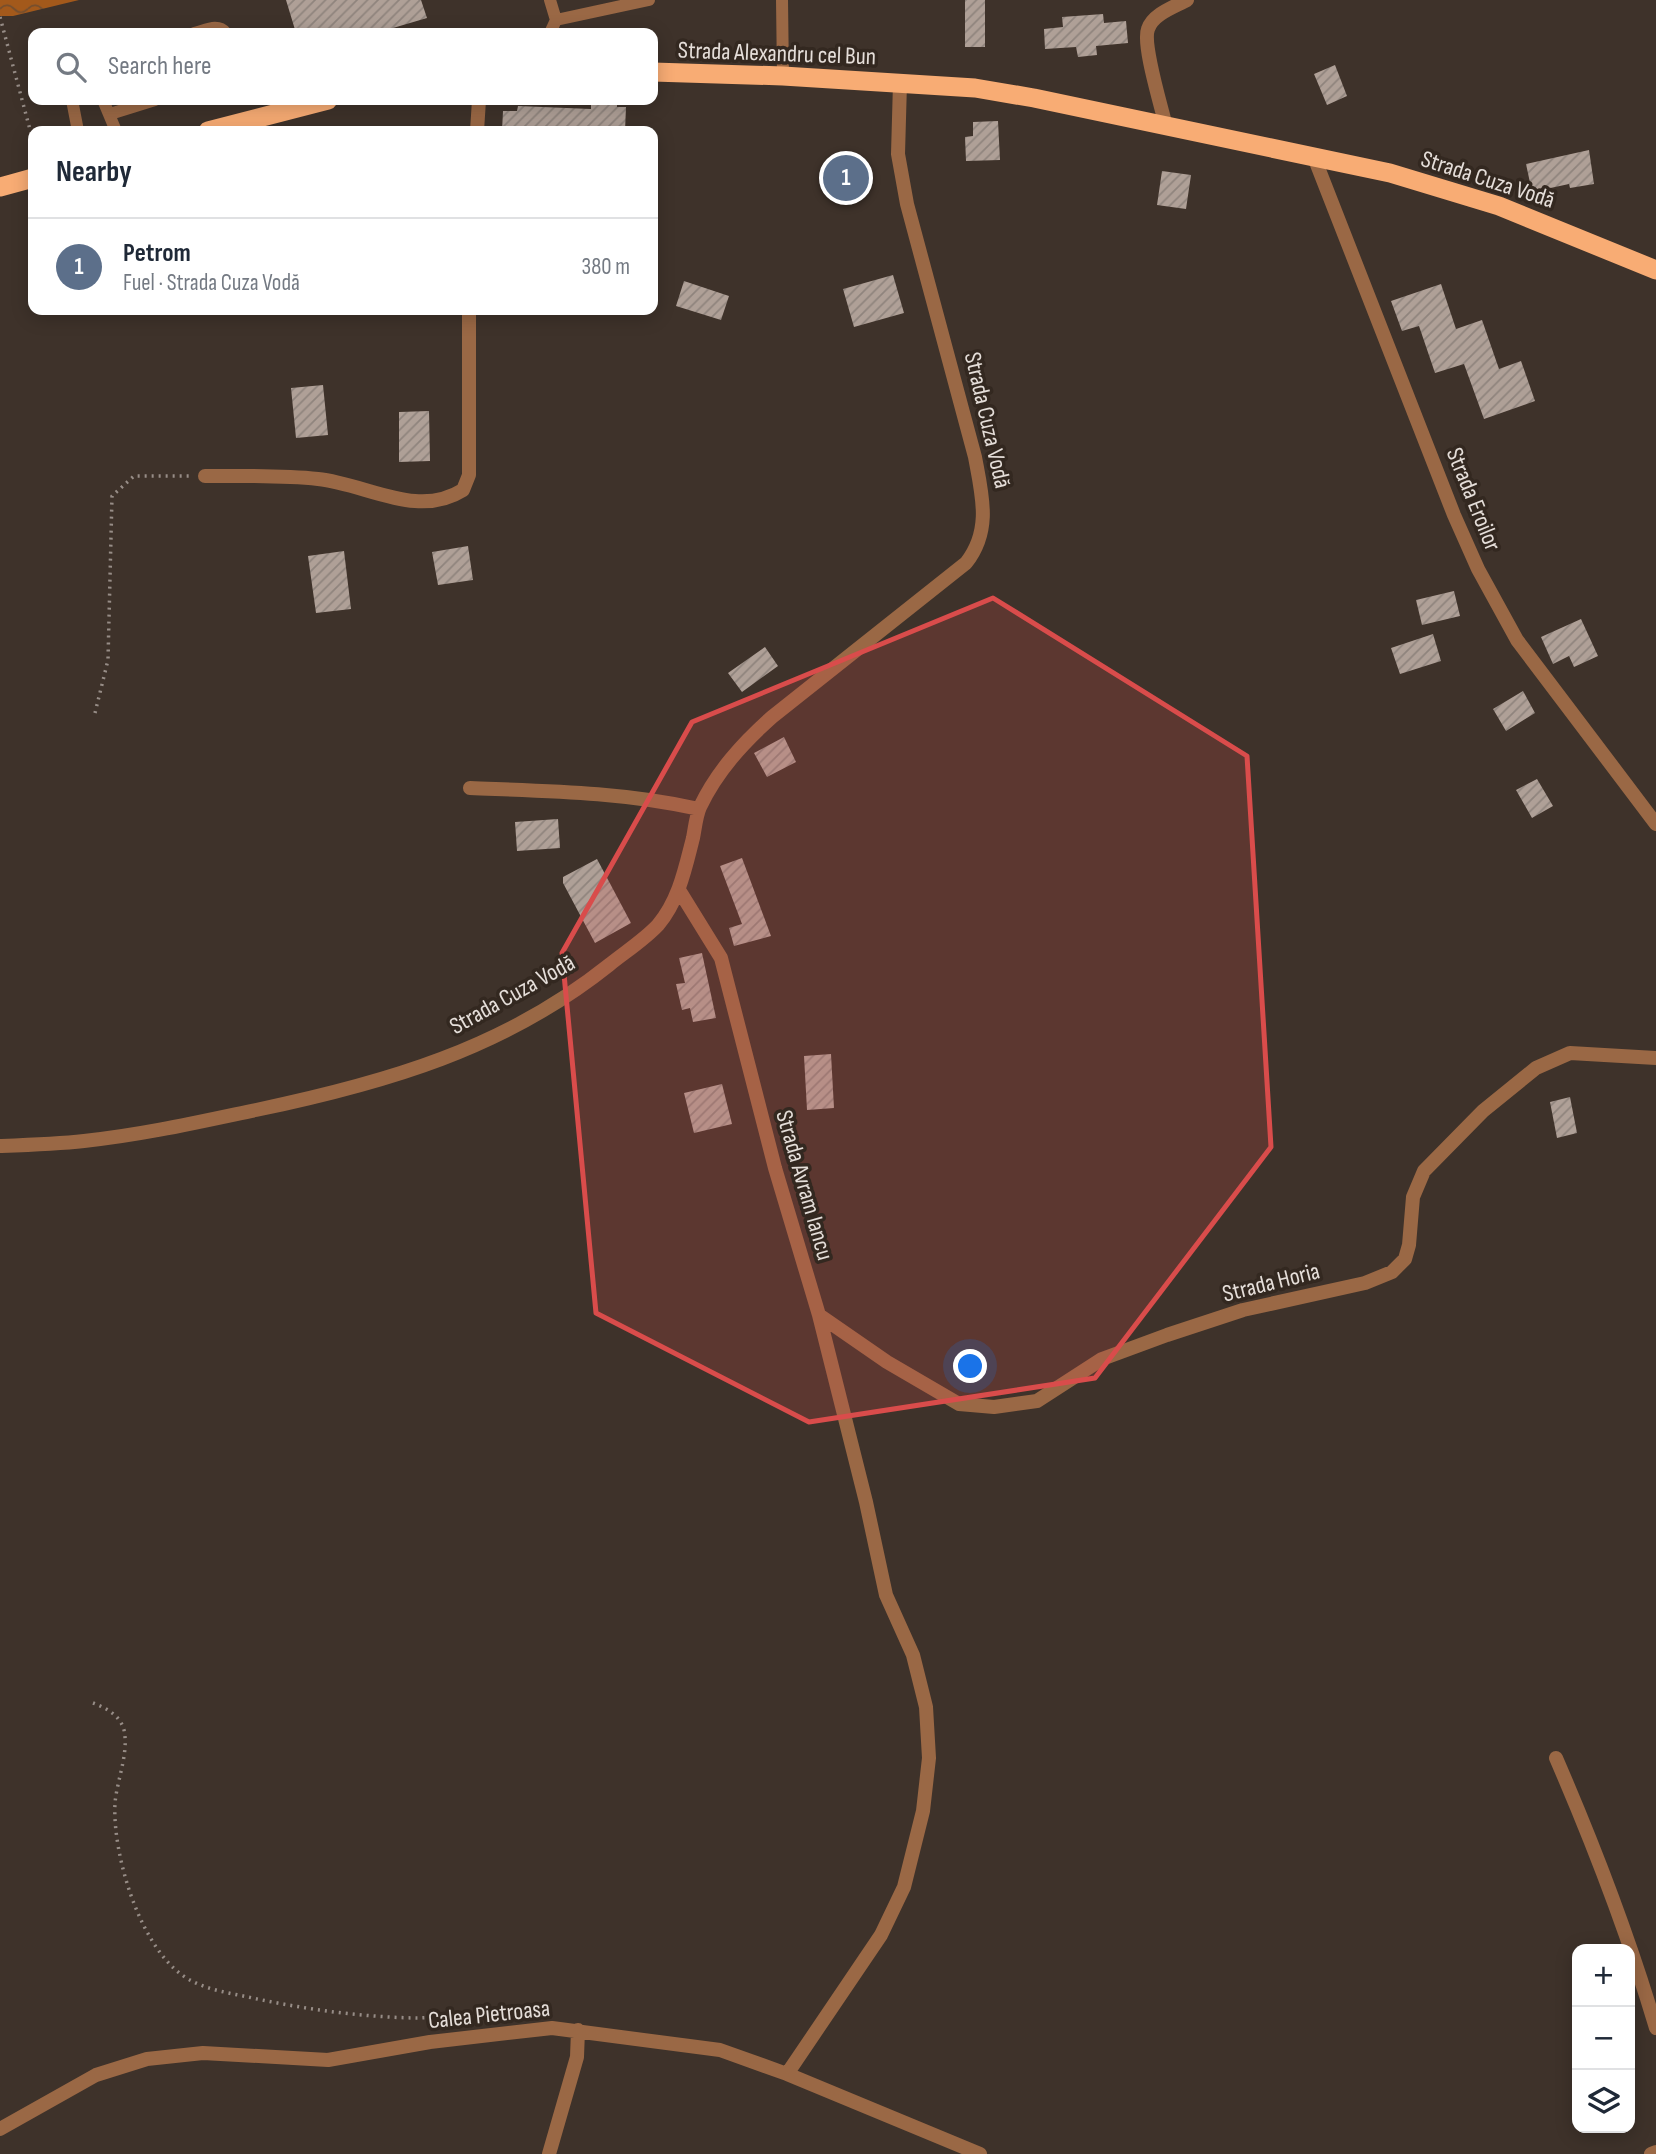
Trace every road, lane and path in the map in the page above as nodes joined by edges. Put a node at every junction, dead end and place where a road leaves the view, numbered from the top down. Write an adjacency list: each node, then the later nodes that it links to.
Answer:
1 (550, 0): 6 (lane)
2 (649, 0): 6 (lane)
3 (782, 0): 9 (lane)
4 (1187, 0): 22 (street)
5 (0, 17): 17 (path)
6 (556, 20): 7 (lane)
7 (552, 28)
8 (658, 72): 9 (highway, Strada Alexandru cel Bun)
9 (783, 76): 10 (highway, Strada Alexandru cel Bun)
10 (900, 83): 22 (highway, Strada Cuza Vodă); 31 (street, Strada Cuza Vodă)
11 (73, 105): 18 (lane)
12 (106, 105): 16 (lane)
13 (139, 105): 16 (lane)
14 (309, 105): 20 (highway)
15 (479, 105): 21 (street)
16 (110, 114): 19 (lane)
17 (30, 126)
18 (77, 126)
19 (114, 126)
20 (227, 126)
21 (477, 126)
22 (1166, 127): 23 (highway, Strada Cuza Vodă)
23 (1314, 157): 26 (highway, Strada Cuza Vodă); 32 (street, Strada Eroilor)
24 (28, 179): 25 (highway)
25 (0, 187)
26 (1656, 270)
27 (469, 315): 28 (street)
28 (205, 476): 29 (path)
29 (96, 713)
30 (470, 788): 31 (street)
31 (699, 809): 33 (street, Strada Cuza Vodă)
32 (1656, 824)
33 (679, 890): 35 (street, Strada Cuza Vodă); 36 (street, Strada Avram Iancu)
34 (1656, 1058): 36 (street, Strada Horia)
35 (0, 1146)
36 (819, 1315): 42 (street, Strada Avram Iancu)
37 (93, 1703): 39 (path)
38 (1556, 1758): 40 (street)
39 (487, 2020)
40 (1656, 2028)
41 (578, 2030): 42 (street, Calea Pietroasa); 43 (street, Calea Pietroasa); 44 (street)
42 (787, 2074): 45 (street, Calea Pietroasa)
43 (0, 2129)
44 (549, 2154)
45 (980, 2154)

